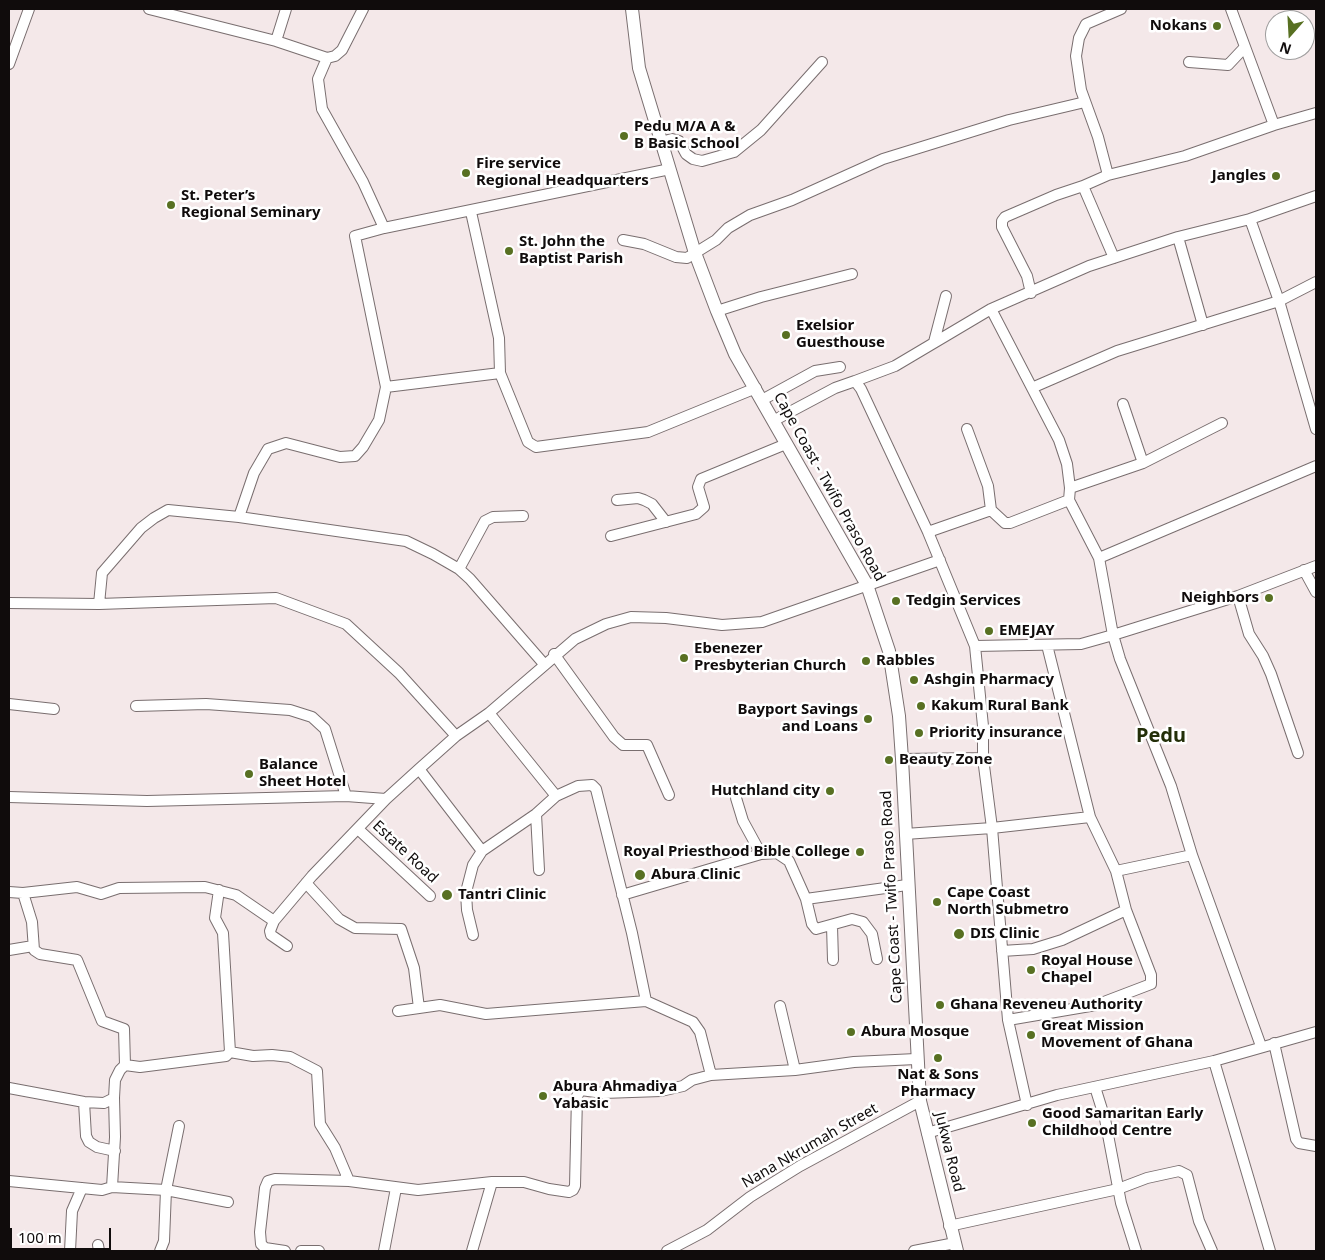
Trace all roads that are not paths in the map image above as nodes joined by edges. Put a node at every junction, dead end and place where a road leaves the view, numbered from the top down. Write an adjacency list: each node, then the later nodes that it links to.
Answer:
1 (29, 9): 13 (street)
2 (149, 9): 8 (street)
3 (286, 9): 8 (street)
4 (363, 9): 10 (street)
5 (632, 9): 17 (main road, Cape Coast - Twifo Praso Road)
6 (1121, 9): 14 (street)
7 (1231, 9): 9 (street)
8 (276, 41): 10 (street)
9 (1244, 48): 12 (street); 16 (street)
10 (327, 58): 24 (street)
11 (822, 62): 17 (street)
12 (1189, 62)
13 (9, 64)
14 (1085, 102): 19 (street); 27 (street)
15 (1316, 113): 16 (street)
16 (1274, 125): 19 (street)
17 (661, 142): 18 (main road, Cape Coast - Twifo Praso Road)
18 (670, 169): 22 (street); 27 (main road, Cape Coast - Twifo Praso Road)
19 (1108, 175): 20 (street)
20 (1083, 186): 28 (street); 31 (street)
21 (1316, 196): 23 (street)
22 (470, 212): 24 (street); 39 (street)
23 (1250, 219): 25 (street); 33 (street)
24 (384, 228): 42 (street)
25 (1178, 237): 28 (street); 36 (street)
26 (623, 240): 27 (street)
27 (695, 254): 35 (main road, Cape Coast - Twifo Praso Road)
28 (1114, 258): 31 (street)
29 (852, 274): 35 (street)
30 (1316, 282): 33 (street)
31 (1031, 293): 34 (street)
32 (946, 296): 37 (street)
33 (1279, 301): 36 (street); 48 (street)
34 (991, 309): 37 (street); 41 (street)
35 (717, 312): 43 (main road, Cape Coast - Twifo Praso Road)
36 (1203, 325): 41 (street)
37 (934, 342): 40 (street)
38 (840, 367): 43 (street)
39 (500, 373): 42 (street); 43 (street)
40 (854, 381): 45 (street); 59 (street)
41 (1034, 387): 52 (street)
42 (386, 388): 57 (street)
43 (759, 394): 45 (main road, Cape Coast - Twifo Praso Road)
44 (1123, 404): 50 (street)
45 (773, 422): 49 (main road, Cape Coast - Twifo Praso Road)
46 (1222, 423): 50 (street)
47 (967, 428): 55 (street)
48 (1316, 429)
49 (786, 444): 58 (street); 66 (main road, Cape Coast - Twifo Praso Road)
50 (1143, 462): 52 (street)
51 (1316, 466): 61 (street)
52 (1070, 488): 54 (street)
53 (617, 500): 58 (street)
54 (1069, 500): 55 (street); 61 (street)
55 (991, 510): 59 (street)
56 (523, 516): 64 (street)
57 (239, 517): 64 (street); 70 (street)
58 (666, 522): 60 (street)
59 (928, 532): 62 (street)
60 (611, 536)
61 (1099, 558): 71 (street)
62 (940, 560): 66 (street); 73 (street)
63 (1316, 566): 65 (street)
64 (459, 569): 75 (street)
65 (1304, 570): 67 (street); 68 (street)
66 (866, 585): 74 (street); 83 (main road, Cape Coast - Twifo Praso Road)
67 (1316, 592)
68 (1238, 596): 71 (street); 81 (street)
69 (9, 603): 70 (street)
70 (99, 604): 80 (street)
71 (1113, 634): 72 (street); 98 (street)
72 (1047, 645): 73 (street); 92 (street)
73 (975, 646): 82 (street)
74 (554, 654): 75 (street); 85 (street)
75 (544, 664): 79 (street)
76 (9, 704): 78 (street)
77 (136, 706): 86 (street)
78 (54, 709)
79 (489, 713): 80 (street); 87 (street)
80 (456, 736): 84 (street)
81 (1298, 753)
82 (983, 758): 83 (street); 93 (street)
83 (902, 759): 95 (main road, Cape Coast - Twifo Praso Road)
84 (419, 769): 90 (street); 96 (street)
85 (669, 795)
86 (346, 796): 88 (street); 90 (street)
87 (556, 796): 91 (street); 106 (street)
88 (9, 797)
89 (736, 798): 97 (street)
90 (386, 799): 94 (street)
91 (536, 814): 96 (street); 99 (street)
92 (1090, 817): 93 (street); 100 (street)
93 (992, 828): 95 (street); 116 (street)
94 (358, 829): 101 (street); 107 (street, Estate Road)
95 (905, 834): 102 (main road, Cape Coast - Twifo Praso Road)
96 (482, 851): 112 (street)
97 (761, 854): 106 (street); 108 (street)
98 (1192, 855): 100 (street); 126 (street)
99 (539, 870)
100 (1116, 872): 109 (street)
101 (306, 884): 110 (street); 121 (street)
102 (907, 885): 108 (street); 128 (main road, Cape Coast - Twifo Praso Road)
103 (219, 890): 105 (street); 110 (street); 127 (street)
104 (9, 892): 105 (street)
105 (23, 893): 113 (street)
106 (622, 895): 119 (street)
107 (430, 896)
108 (806, 899): 111 (street)
109 (1126, 910): 116 (street); 123 (street)
110 (274, 921): 114 (street)
111 (832, 926): 117 (street); 118 (street)
112 (473, 935)
113 (33, 946): 115 (street); 130 (street)
114 (287, 946)
115 (9, 950)
116 (1002, 952): 123 (street)
117 (877, 959)
118 (833, 960)
119 (646, 1001): 121 (street); 132 (street)
120 (780, 1006): 131 (street)
121 (419, 1008): 122 (street)
122 (398, 1011)
123 (1008, 1020): 138 (street)
124 (1316, 1032): 125 (street)
125 (1274, 1043): 126 (street); 141 (street)
126 (1261, 1046): 129 (street)
127 (230, 1052): 130 (street); 144 (street)
128 (916, 1060): 131 (street); 136 (main road, Jukwa Road)
129 (1214, 1061): 133 (street); 167 (street)
130 (125, 1065): 135 (street)
131 (795, 1070): 132 (street)
132 (711, 1076): 145 (street)
133 (1095, 1087): 138 (street); 149 (street)
134 (9, 1088): 137 (street)
135 (114, 1098): 137 (street); 142 (street)
136 (920, 1101): 140 (main road, Jukwa Road); 163 (street, Nana Nkrumah Street)
137 (84, 1102): 142 (street)
138 (1027, 1105): 140 (street)
139 (179, 1126): 150 (street)
140 (927, 1132): 152 (main road, Jukwa Road)
141 (1316, 1146)
142 (115, 1151): 146 (street)
143 (9, 1181): 147 (street)
144 (349, 1181): 148 (street); 158 (street)
145 (492, 1182): 148 (street); 162 (street)
146 (112, 1187): 147 (street); 150 (street)
147 (82, 1188): 155 (street)
148 (396, 1188): 161 (street)
149 (1118, 1189): 152 (street); 165 (street); 166 (street)
150 (166, 1190): 151 (street); 153 (street)
151 (228, 1202)
152 (949, 1226): 154 (main road, Jukwa Road)
153 (164, 1241): 156 (street); 157 (street)
154 (956, 1247): 164 (street)
155 (70, 1251)
156 (160, 1251)
157 (171, 1251)
158 (284, 1251)
159 (301, 1251): 160 (street)
160 (319, 1251)
161 (384, 1251)
162 (472, 1251)
163 (667, 1251)
164 (914, 1251)
165 (1136, 1251)
166 (1212, 1251)
167 (1270, 1251)

